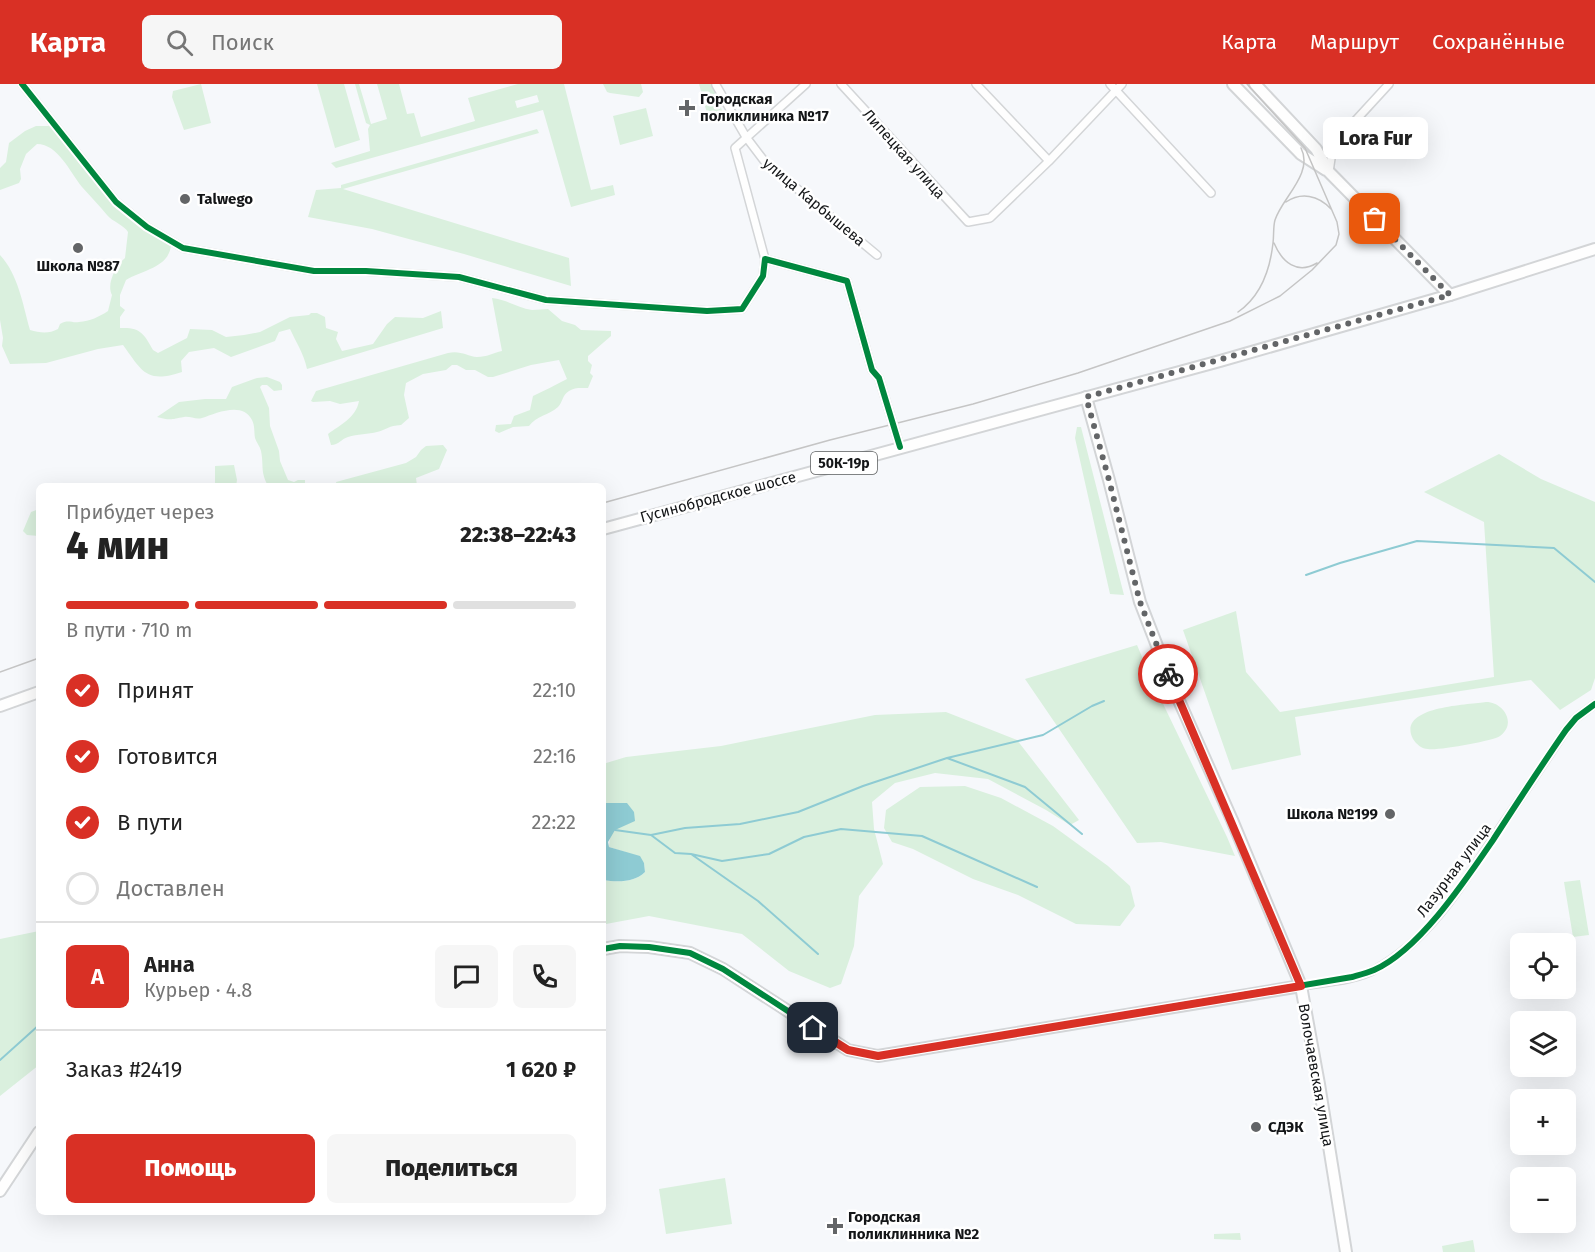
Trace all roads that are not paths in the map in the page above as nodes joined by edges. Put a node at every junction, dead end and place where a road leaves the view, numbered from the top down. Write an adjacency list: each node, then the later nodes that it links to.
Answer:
1 (22, 84): 18 (street)
2 (806, 84): 12 (street)
3 (841, 84): 13 (street, Липецкая улица)
4 (976, 84): 13 (street)
5 (1110, 84): 11 (street)
6 (1122, 84): 11 (street)
7 (1233, 84): 14 (street)
8 (1255, 84): 14 (street)
9 (1389, 84): 14 (street)
10 (716, 85): 12 (street, улица Карбышева)
11 (1116, 90): 13 (street); 15 (street)
12 (746, 137): 17 (street, улица Карбышева); 18 (street)
13 (1049, 161)
14 (1329, 171): 19 (street)
15 (1211, 193)
16 (1595, 249): 19 (street, Гусинобродское шоссе / 50К-19р)
17 (878, 255)
18 (765, 259): 21 (street)
19 (1450, 295): 20 (street, Гусинобродское шоссе / 50К-19р)
20 (1086, 397): 21 (street, Гусинобродское шоссе / 50К-19р); 27 (street, Волочаевская улица)
21 (900, 447): 22 (street, Гусинобродское шоссе / 50К-19р)
22 (606, 528)
23 (36, 693): 25 (street)
24 (1595, 704): 27 (street, Лазурная улица)
25 (0, 706)
26 (606, 948): 27 (street, Лазурная улица)
27 (1301, 986): 30 (street, Волочаевская улица)
28 (36, 1137): 29 (street)
29 (0, 1191)
30 (1346, 1252)

